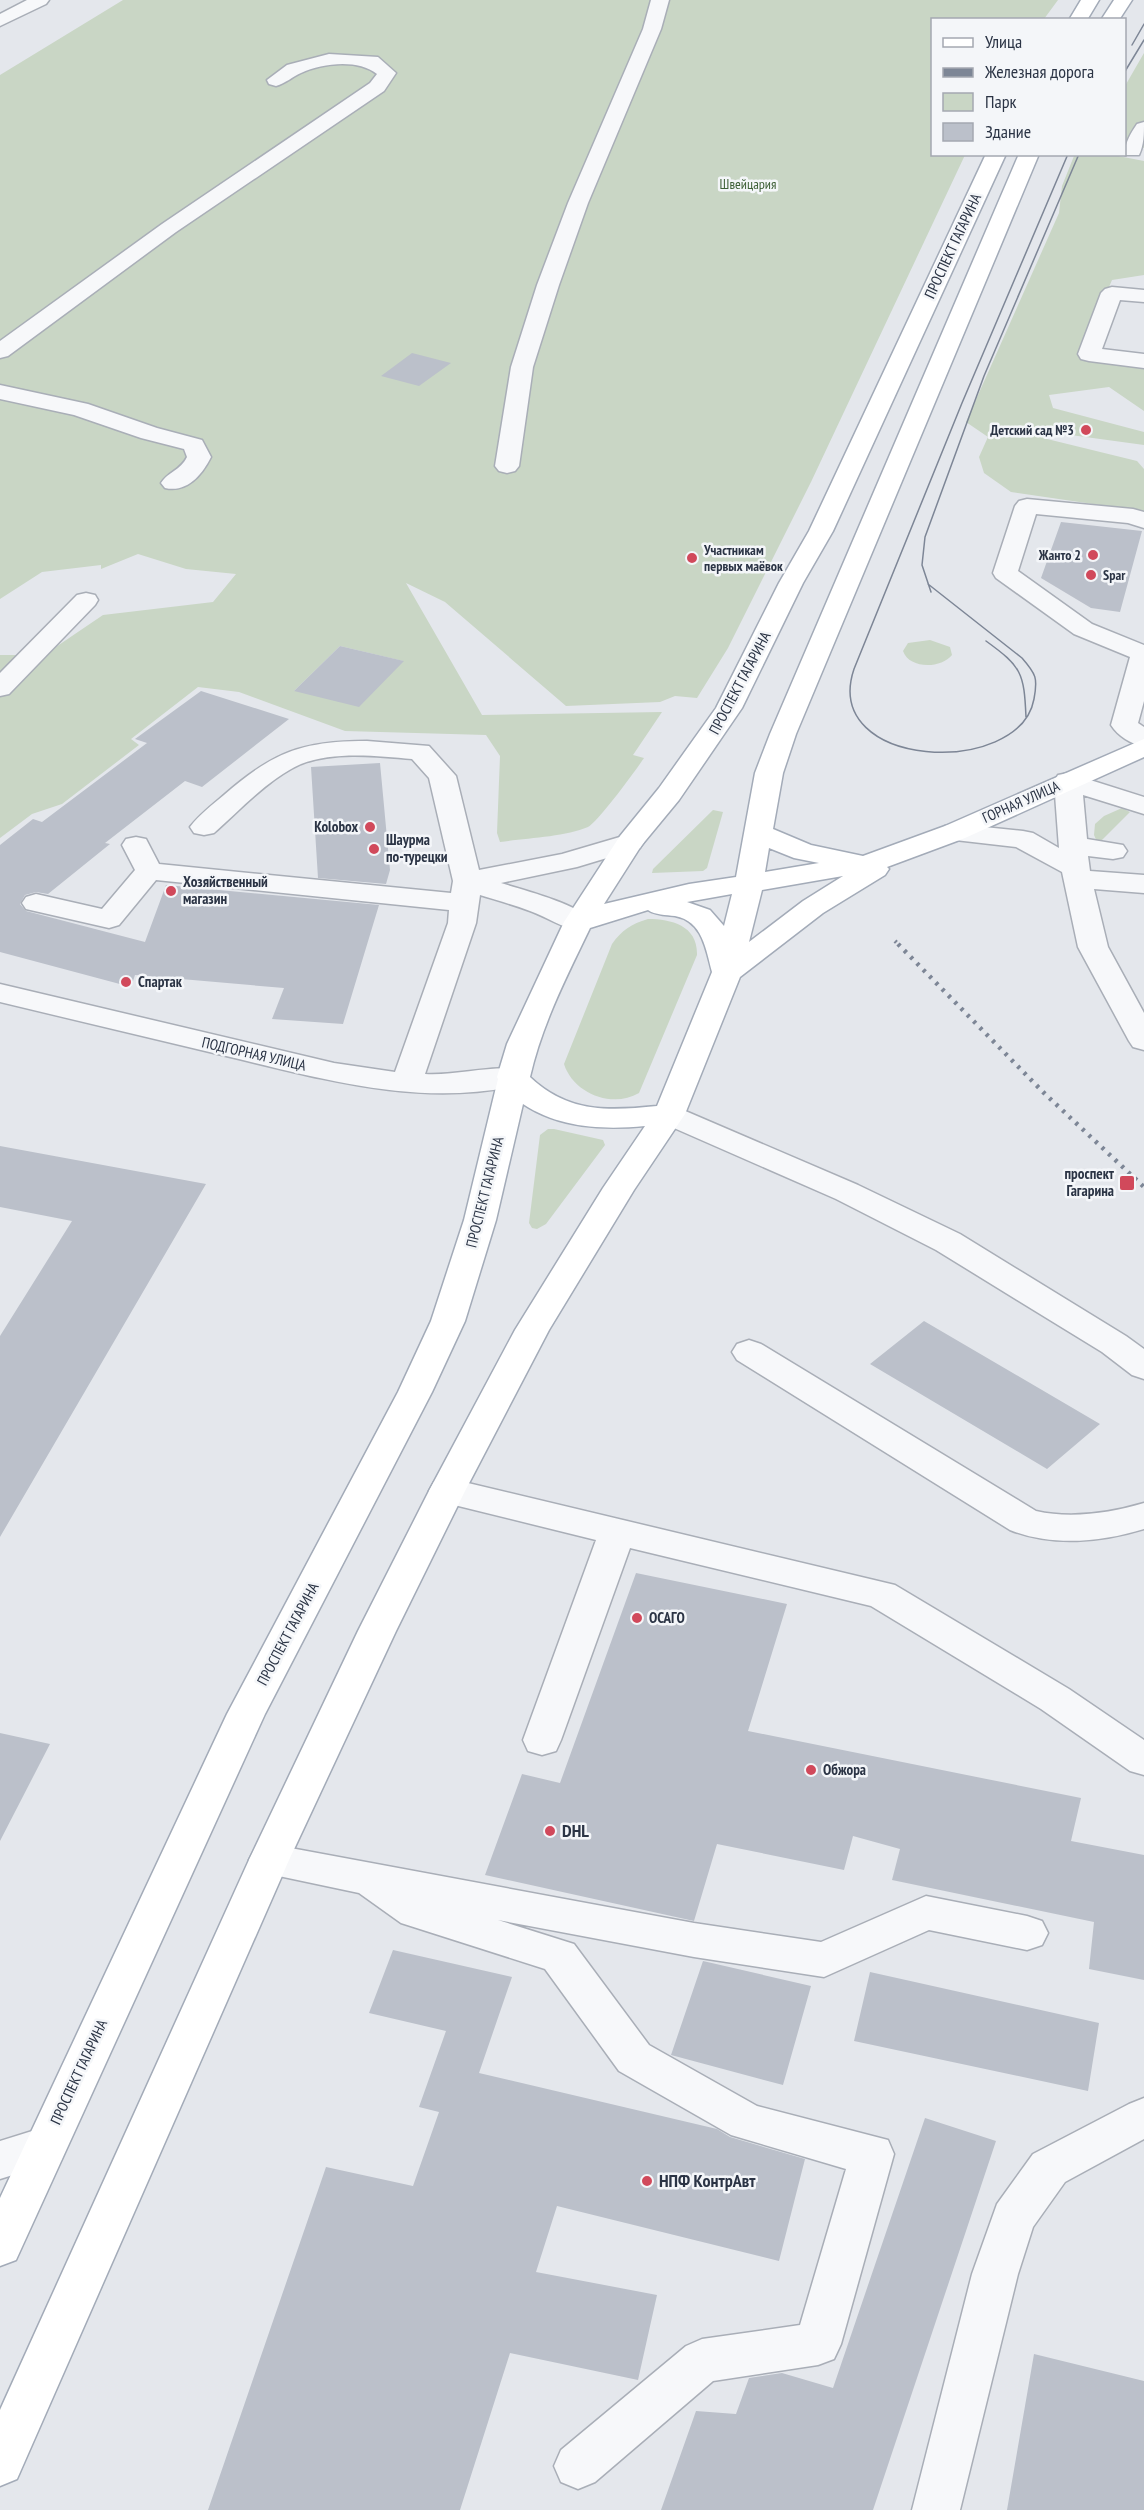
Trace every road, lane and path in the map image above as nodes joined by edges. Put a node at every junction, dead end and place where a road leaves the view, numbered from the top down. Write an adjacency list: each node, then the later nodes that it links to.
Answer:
1 (40, 0): 7 (street)
2 (660, 0): 17 (street)
3 (1090, 0): 5 (main road)
4 (1123, 0): 6 (main road)
5 (1078, 18)
6 (1111, 18)
7 (0, 21)
8 (276, 80): 14 (street)
9 (1144, 128): 10 (street)
10 (1134, 151)
11 (995, 156): 30 (main road, ПРОСПЕКТ ГАГАРИНА)
12 (1028, 156): 29 (main road)
13 (1144, 296): 15 (street)
14 (0, 351)
15 (1144, 361)
16 (0, 392): 18 (street)
17 (507, 466)
18 (173, 483)
19 (1144, 520): 21 (street)
20 (86, 600): 22 (street)
21 (1144, 654): 23 (street)
22 (0, 688)
23 (1144, 739)
24 (1144, 747): 25 (main road, ГОРНАЯ УЛИЦА)
25 (1068, 781): 26 (street); 28 (main road, ГОРНАЯ УЛИЦА); 35 (street)
26 (1144, 806)
27 (204, 827): 39 (street)
28 (955, 832): 33 (main road, ГОРНАЯ УЛИЦА); 35 (street)
29 (758, 833): 34 (main road); 37 (main road)
30 (630, 842): 39 (street); 42 (main road, ПРОСПЕКТ ГАГАРИНА)
31 (135, 845): 36 (street)
32 (1113, 851): 35 (street)
33 (897, 855): 34 (main road, ГОРНАЯ УЛИЦА); 43 (main road, ГОРНАЯ УЛИЦА)
34 (866, 864): 37 (main road, ГОРНАЯ УЛИЦА)
35 (1076, 864): 38 (street); 45 (street)
36 (149, 871): 39 (street); 40 (street)
37 (749, 884): 41 (main road, ГОРНАЯ УЛИЦА); 43 (main road)
38 (1144, 884)
39 (466, 892): 42 (street); 47 (street)
40 (36, 903)
41 (626, 906): 42 (main road); 43 (main road)
42 (578, 922): 46 (main road, ПРОСПЕКТ ГАГАРИНА)
43 (727, 974): 48 (main road)
44 (0, 993): 47 (street, ПОДГОРНАЯ УЛИЦА)
45 (1142, 1034)
46 (512, 1077): 47 (street, ПОДГОРНАЯ УЛИЦА); 48 (main road); 60 (main road, ПРОСПЕКТ ГАГАРИНА)
47 (407, 1083)
48 (669, 1114): 50 (street); 51 (main road)
49 (749, 1352): 52 (street)
50 (1144, 1367)
51 (447, 1491): 53 (street); 56 (main road)
52 (1144, 1516)
53 (617, 1533): 54 (street); 55 (street)
54 (542, 1740)
55 (1144, 1760)
56 (269, 1860): 57 (street); 63 (main road)
57 (368, 1878): 58 (street); 64 (street)
58 (1027, 1933)
59 (1144, 2117): 65 (street)
60 (45, 2146): 61 (street); 62 (main road, ПРОСПЕКТ ГАГАРИНА)
61 (0, 2160)
62 (0, 2246)
63 (0, 2463)
64 (578, 2466)
65 (936, 2510)

